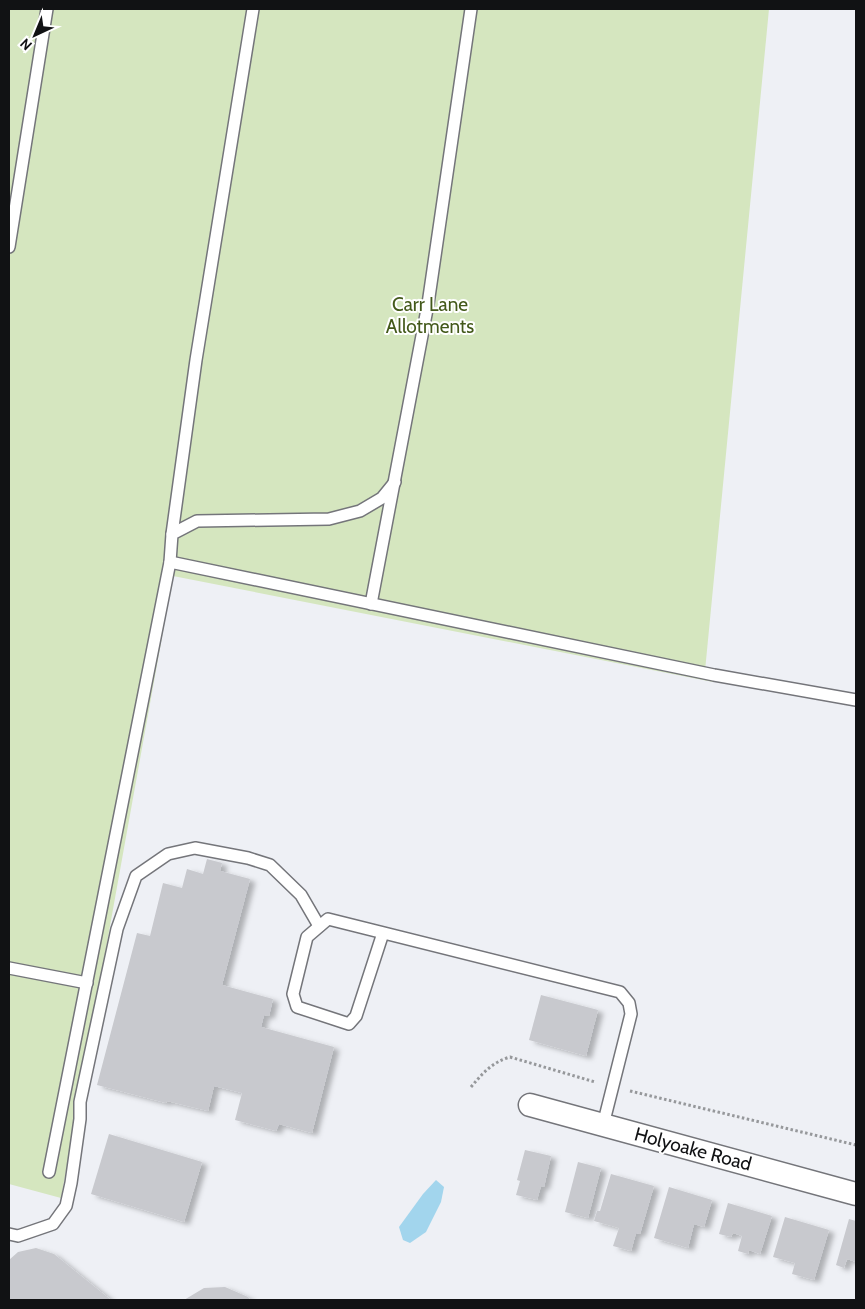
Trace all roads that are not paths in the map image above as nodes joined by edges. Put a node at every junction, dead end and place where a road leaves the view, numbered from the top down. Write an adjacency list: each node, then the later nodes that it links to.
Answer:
1 (46, 9): 4 (lane)
2 (253, 9): 6 (lane)
3 (471, 9): 5 (lane)
4 (9, 247)
5 (394, 482): 6 (lane); 8 (lane)
6 (172, 534): 7 (lane)
7 (170, 562): 8 (lane); 13 (lane)
8 (371, 604): 9 (lane)
9 (856, 700)
10 (319, 926): 11 (lane); 11 (lane); 18 (lane)
11 (383, 933): 15 (lane)
12 (9, 968): 13 (lane)
13 (87, 983): 16 (lane)
14 (530, 1105): 15 (street, Holyoake Road)
15 (603, 1125): 17 (street, Holyoake Road)
16 (49, 1172)
17 (856, 1194)
18 (9, 1234)

